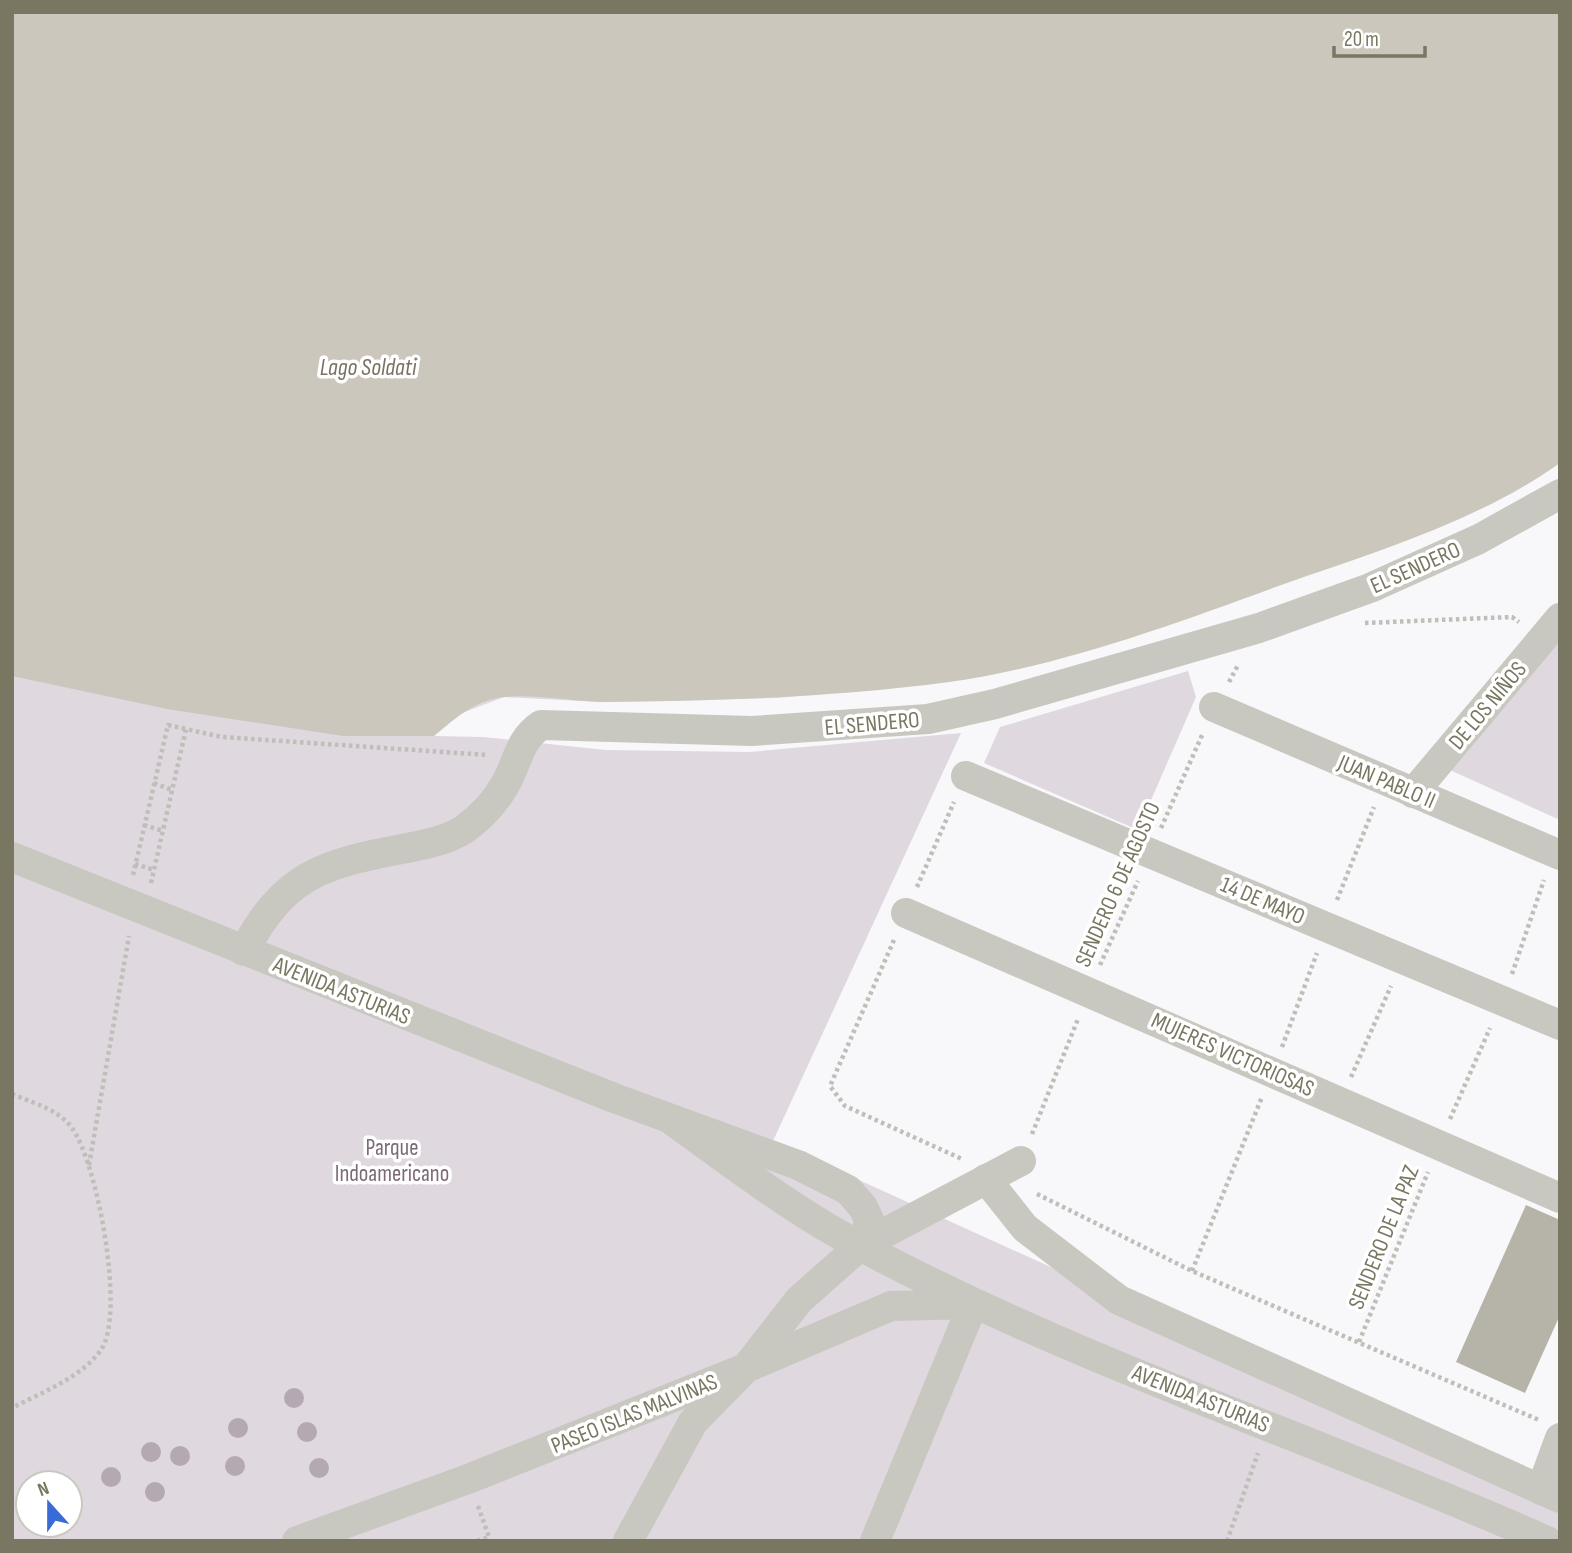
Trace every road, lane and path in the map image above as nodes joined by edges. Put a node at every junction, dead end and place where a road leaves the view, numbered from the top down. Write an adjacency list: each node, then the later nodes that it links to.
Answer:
1 (1560, 494): 3 (street, EL SENDERO)
2 (1352, 624): 4 (path)
3 (1259, 628): 5 (path, SENDERO 6 DE AGOSTO); 7 (street, EL SENDERO)
4 (1551, 628): 12 (street, DE LOS NIÑOS)
5 (1214, 707): 9 (street, JUAN PABLO II); 15 (path, SENDERO 6 DE AGOSTO)
6 (186, 729): 7 (path); 10 (path); 11 (path)
7 (517, 757): 23 (street, EL SENDERO)
8 (966, 776): 15 (street, 14 DE MAYO)
9 (1384, 780): 12 (street, JUAN PABLO II); 22 (path)
10 (154, 783): 11 (path); 13 (path)
11 (172, 790): 14 (path)
12 (1413, 793): 16 (street, JUAN PABLO II)
13 (144, 825): 14 (path); 18 (path)
14 (163, 831): 19 (path)
15 (1150, 853): 22 (street, 14 DE MAYO); 25 (path, SENDERO 6 DE AGOSTO)
16 (1560, 855)
17 (12, 857): 20 (street, AVENIDA ASTURIAS)
18 (135, 864): 19 (path); 20 (path)
19 (154, 870): 20 (path)
20 (135, 907): 23 (street, AVENIDA ASTURIAS); 33 (path)
21 (906, 913): 25 (street, MUJERES VICTORIOSAS)
22 (1326, 927): 24 (street, 14 DE MAYO); 27 (path)
23 (244, 951): 31 (street, AVENIDA ASTURIAS)
24 (1403, 960): 26 (street, 14 DE MAYO); 29 (path)
25 (1089, 990): 27 (street, MUJERES VICTORIOSAS); 34 (path, SENDERO 6 DE AGOSTO)
26 (1560, 1025)
27 (1272, 1071): 29 (street, MUJERES VICTORIOSAS); 37 (path)
28 (12, 1094): 33 (path)
29 (1340, 1101): 32 (street, MUJERES VICTORIOSAS)
30 (845, 1106): 34 (path)
31 (673, 1121): 36 (street, AVENIDA ASTURIAS); 36 (street, AVENIDA ASTURIAS)
32 (1439, 1145): 35 (street, MUJERES VICTORIOSAS); 39 (path, SENDERO DE LA PAZ)
33 (89, 1166): 41 (path)
34 (1001, 1171): 36 (street); 37 (path); 45 (street)
35 (1560, 1198)
36 (860, 1246): 38 (street, AVENIDA ASTURIAS); 40 (street)
37 (1192, 1271): 39 (path)
38 (973, 1304): 40 (street, PASEO ISLAS MALVINAS); 42 (street, AVENIDA ASTURIAS); 49 (street)
39 (1359, 1342): 43 (path)
40 (746, 1368): 44 (street, PASEO ISLAS MALVINAS); 48 (street)
41 (12, 1408)
42 (1267, 1425): 50 (path); 51 (street, AVENIDA ASTURIAS)
43 (1553, 1431): 45 (street)
44 (468, 1479): 46 (street, PASEO ISLAS MALVINAS); 47 (path)
45 (1550, 1494)
46 (297, 1541)
47 (477, 1541)
48 (628, 1541)
49 (875, 1541)
50 (1227, 1541)
51 (1547, 1541)

